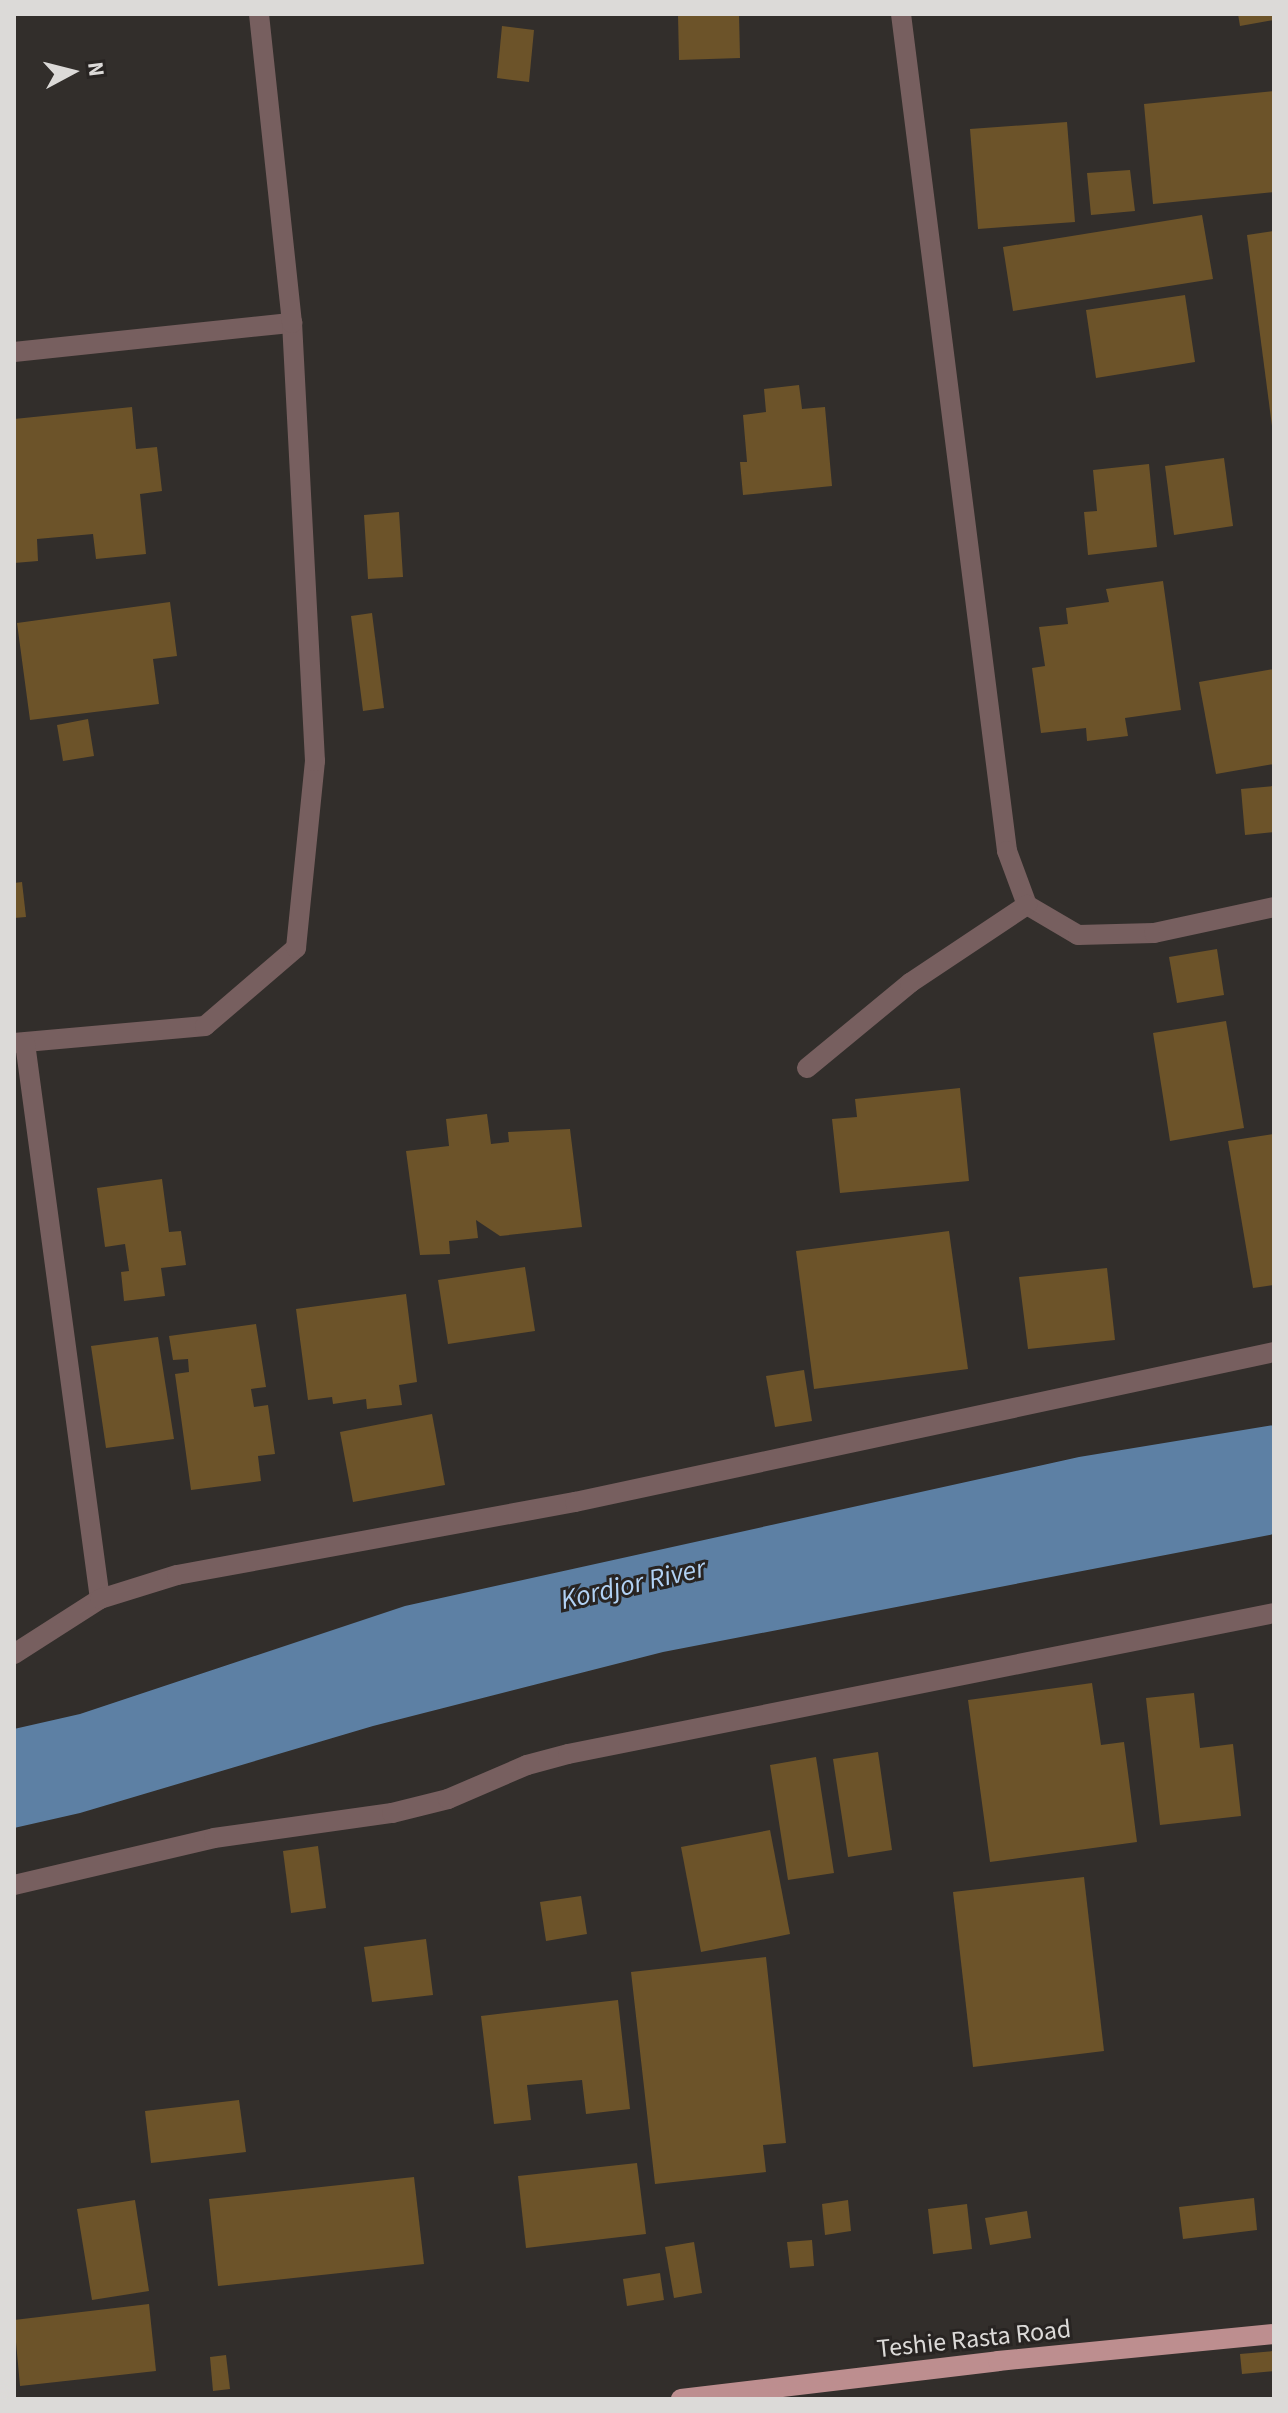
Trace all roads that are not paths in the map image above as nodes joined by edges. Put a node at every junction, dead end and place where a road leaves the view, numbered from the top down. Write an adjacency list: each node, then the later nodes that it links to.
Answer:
1 (259, 14): 3 (street)
2 (901, 14): 5 (street)
3 (292, 323): 4 (street); 7 (street)
4 (14, 352)
5 (1027, 905): 6 (street); 8 (street)
6 (1274, 907)
7 (20, 1043): 10 (street)
8 (807, 1068)
9 (1274, 1352): 10 (street)
10 (100, 1599): 12 (street)
11 (1274, 1613): 13 (street)
12 (14, 1654)
13 (14, 1885)
14 (1274, 2334): 15 (main road, Teshie Rasta Road)
15 (681, 2399)

